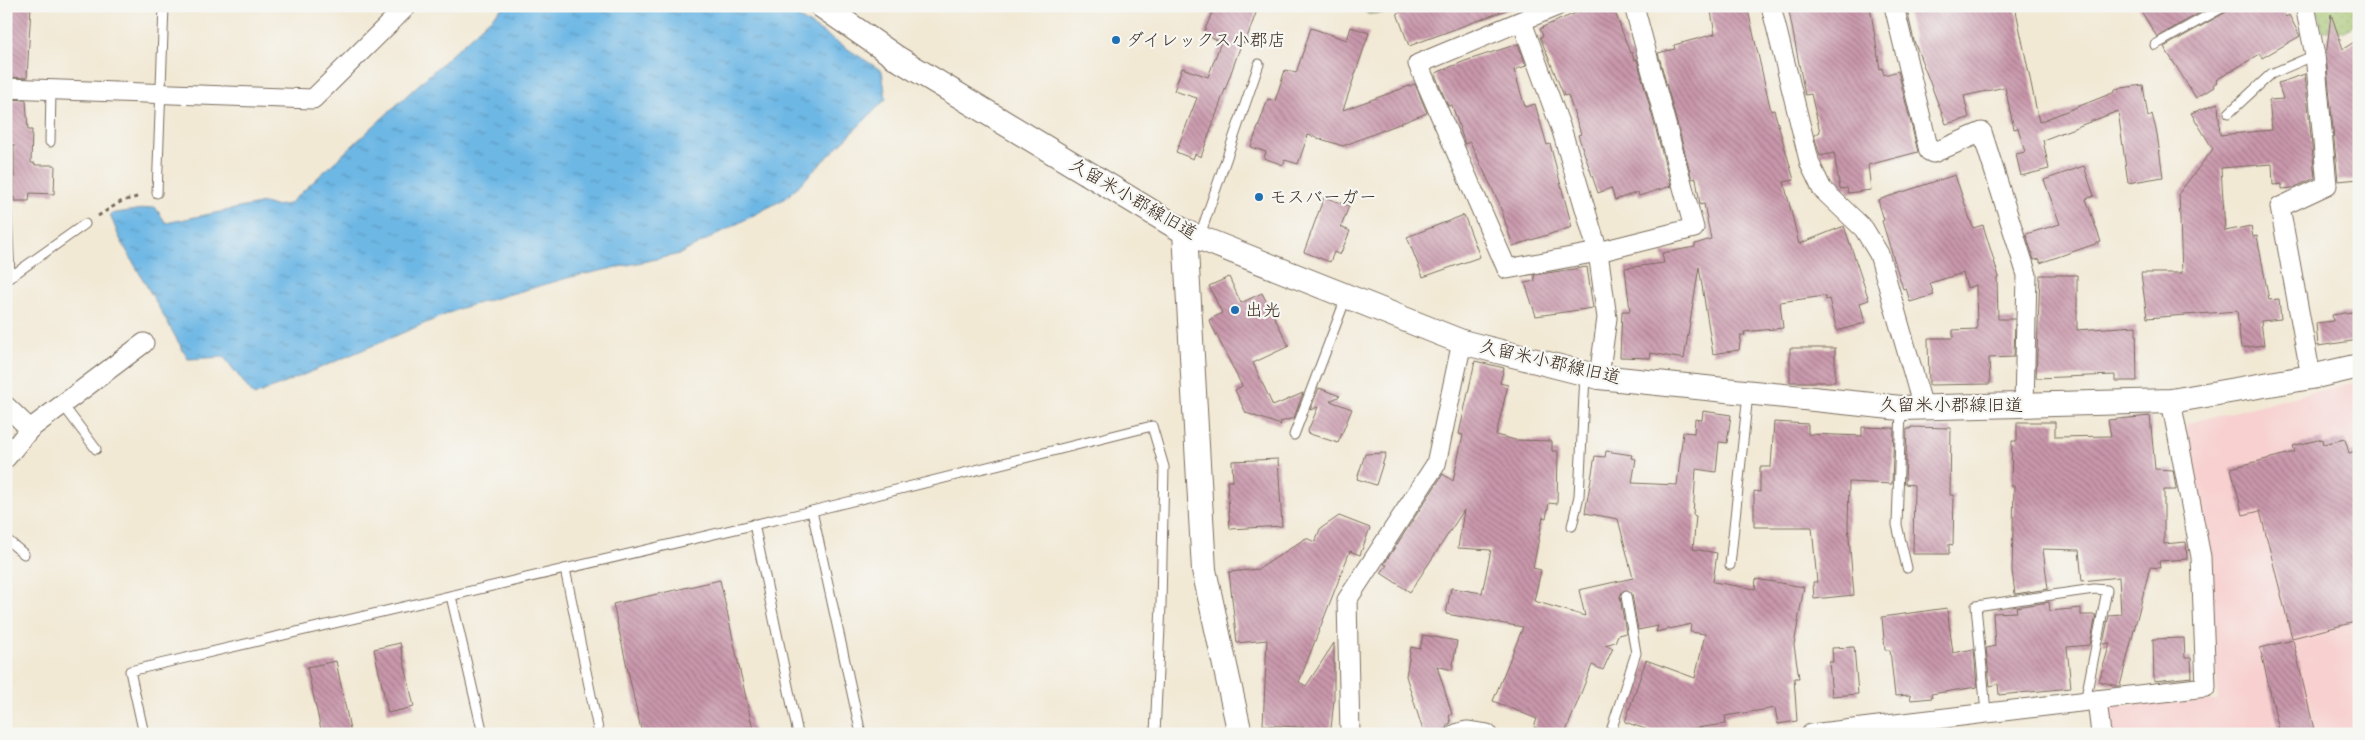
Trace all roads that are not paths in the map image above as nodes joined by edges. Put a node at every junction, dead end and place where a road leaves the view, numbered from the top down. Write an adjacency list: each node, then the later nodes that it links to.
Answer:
1 (164, 6): 16 (lane)
2 (407, 6): 16 (street)
3 (822, 6): 22 (street, 久留米小郡線旧道)
4 (1557, 6): 10 (street)
5 (1634, 6): 23 (street)
6 (1771, 6): 36 (street)
7 (1894, 6): 33 (street)
8 (2225, 6): 11 (lane)
9 (2306, 6): 12 (street)
10 (1522, 22): 23 (street); 23 (street)
11 (2155, 45)
12 (2315, 55): 17 (lane); 30 (street)
13 (1260, 64): 22 (lane)
14 (6, 88): 15 (street)
15 (51, 90): 16 (street); 18 (lane)
16 (162, 95): 20 (lane)
17 (2229, 113)
18 (50, 142)
19 (6, 192): 24 (lane)
20 (157, 193)
21 (86, 224): 24 (lane)
22 (1192, 235): 25 (street, 久留米小郡線旧道); 60 (street)
23 (1598, 252): 29 (street)
24 (8, 279)
25 (1346, 296): 26 (street, 久留米小郡線旧道); 38 (lane)
26 (1462, 342): 29 (street, 久留米小郡線旧道); 61 (street)
27 (144, 343): 34 (street)
28 (2359, 366): 30 (street, 久留米小郡線旧道)
29 (1592, 375): 31 (street, 久留米小郡線旧道); 43 (lane)
30 (2311, 377): 32 (street, 久留米小郡線旧道)
31 (1748, 392): 36 (street, 久留米小郡線旧道); 46 (lane)
32 (2171, 401): 33 (street, 久留米小郡線旧道); 51 (street)
33 (2024, 404): 36 (street, 久留米小郡線旧道)
34 (63, 405): 37 (street); 39 (lane)
35 (6, 406): 37 (street)
36 (1912, 407): 47 (lane)
37 (30, 429): 40 (street)
38 (1294, 436)
39 (96, 449)
40 (6, 458)
41 (812, 511): 42 (lane); 58 (lane); 59 (lane)
42 (754, 524): 48 (lane); 57 (lane)
43 (1572, 526)
44 (6, 539): 45 (lane)
45 (24, 554)
46 (1730, 565)
47 (1907, 568)
48 (565, 569): 49 (lane); 56 (lane)
49 (451, 596): 54 (lane); 55 (lane)
50 (1626, 596): 64 (lane)
51 (2091, 701): 52 (street); 52 (lane); 66 (street)
52 (1986, 712): 53 (street)
53 (1834, 732): 65 (street)
54 (144, 734)
55 (483, 734)
56 (599, 734)
57 (798, 734)
58 (861, 734)
59 (1155, 734)
60 (1240, 734)
61 (1350, 734)
62 (1456, 734): 63 (street)
63 (1487, 734)
64 (1610, 734)
65 (1811, 734)
66 (2101, 734)

